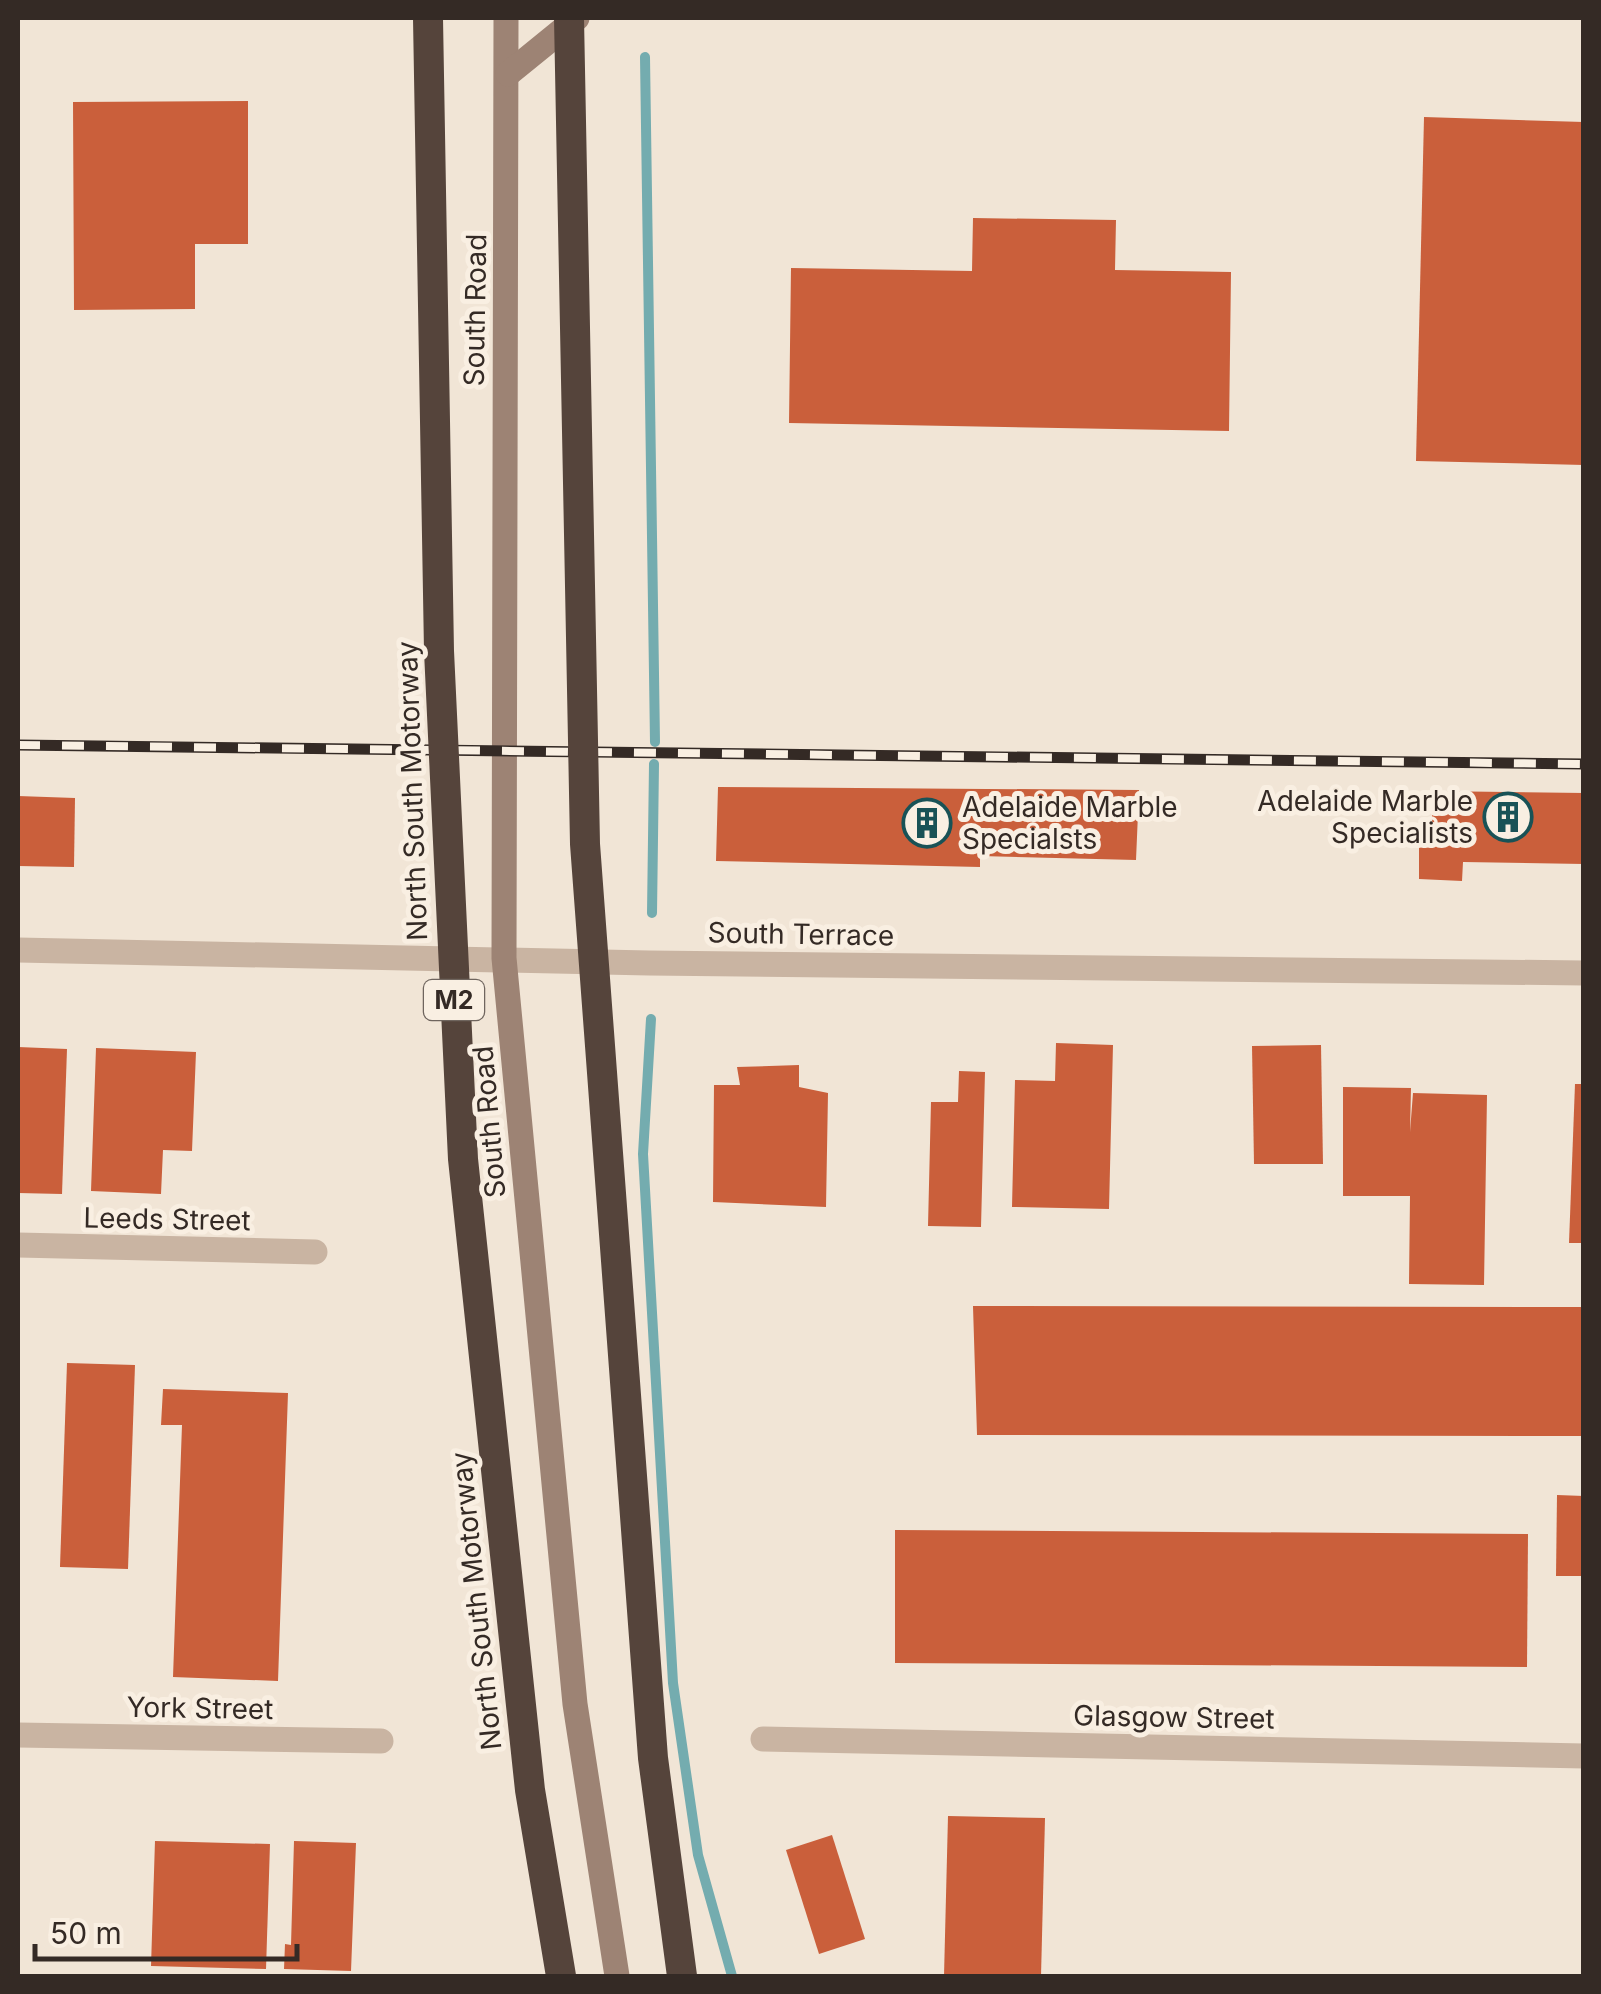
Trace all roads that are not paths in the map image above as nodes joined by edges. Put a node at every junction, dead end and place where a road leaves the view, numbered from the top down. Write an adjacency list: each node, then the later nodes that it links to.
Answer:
1 (428, 18): 15 (highway, North South Motorway / M2, bridge)
2 (506, 18): 5 (main road, South Road)
3 (569, 18): 17 (highway, bridge)
4 (577, 18): 5 (main road)
5 (508, 74): 7 (main road, South Road)
6 (18, 950): 7 (street, South Terrace)
7 (504, 958): 8 (street, South Terrace); 16 (main road, South Road)
8 (1584, 974)
9 (18, 1245): 10 (street, Leeds Street)
10 (316, 1252)
11 (18, 1735): 13 (street, York Street)
12 (763, 1739): 14 (street, Glasgow Street)
13 (382, 1741)
14 (1584, 1756)
15 (561, 1976)
16 (617, 1976)
17 (682, 1976)

